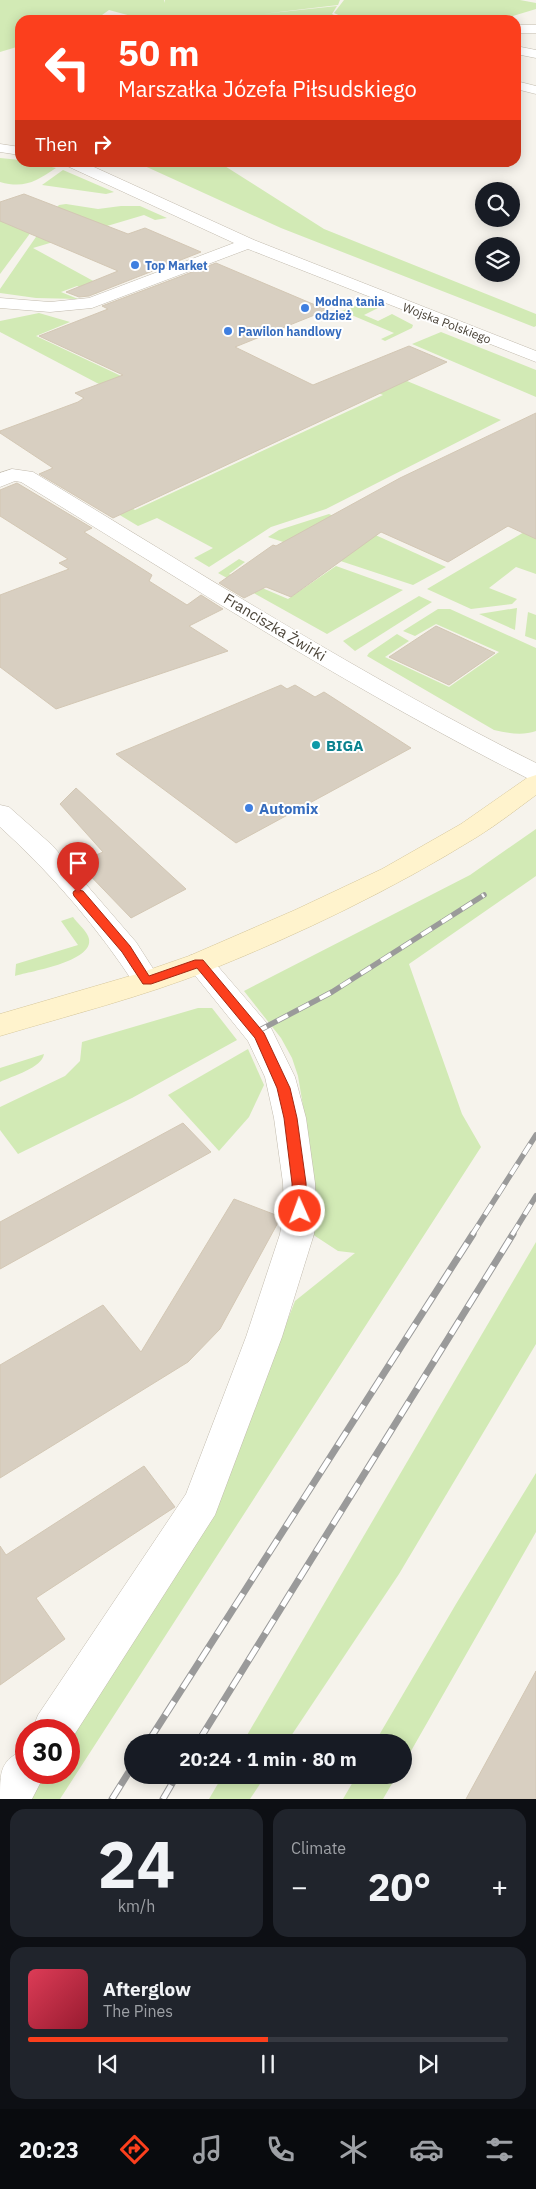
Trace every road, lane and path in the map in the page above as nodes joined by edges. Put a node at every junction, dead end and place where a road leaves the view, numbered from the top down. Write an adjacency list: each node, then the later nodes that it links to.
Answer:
1 (521, 28): 2 (street)
2 (536, 29)
3 (521, 51): 4 (street)
4 (536, 54)
5 (521, 86): 6 (street)
6 (536, 90)
7 (0, 148): 8 (street)
8 (15, 150)
9 (81, 167): 10 (street, Wojska Polskiego)
10 (248, 243): 11 (street); 12 (street, Wojska Polskiego)
11 (0, 303)
12 (536, 357)
13 (9, 478): 14 (street, Franciszka Żwirki)
14 (536, 774)
15 (536, 782): 17 (street)
16 (0, 812): 18 (street)
17 (199, 963): 18 (street); 20 (street)
18 (147, 981): 19 (street)
19 (0, 1025)
20 (60, 1719)
21 (17, 1784): 22 (street)
22 (7, 1799)

